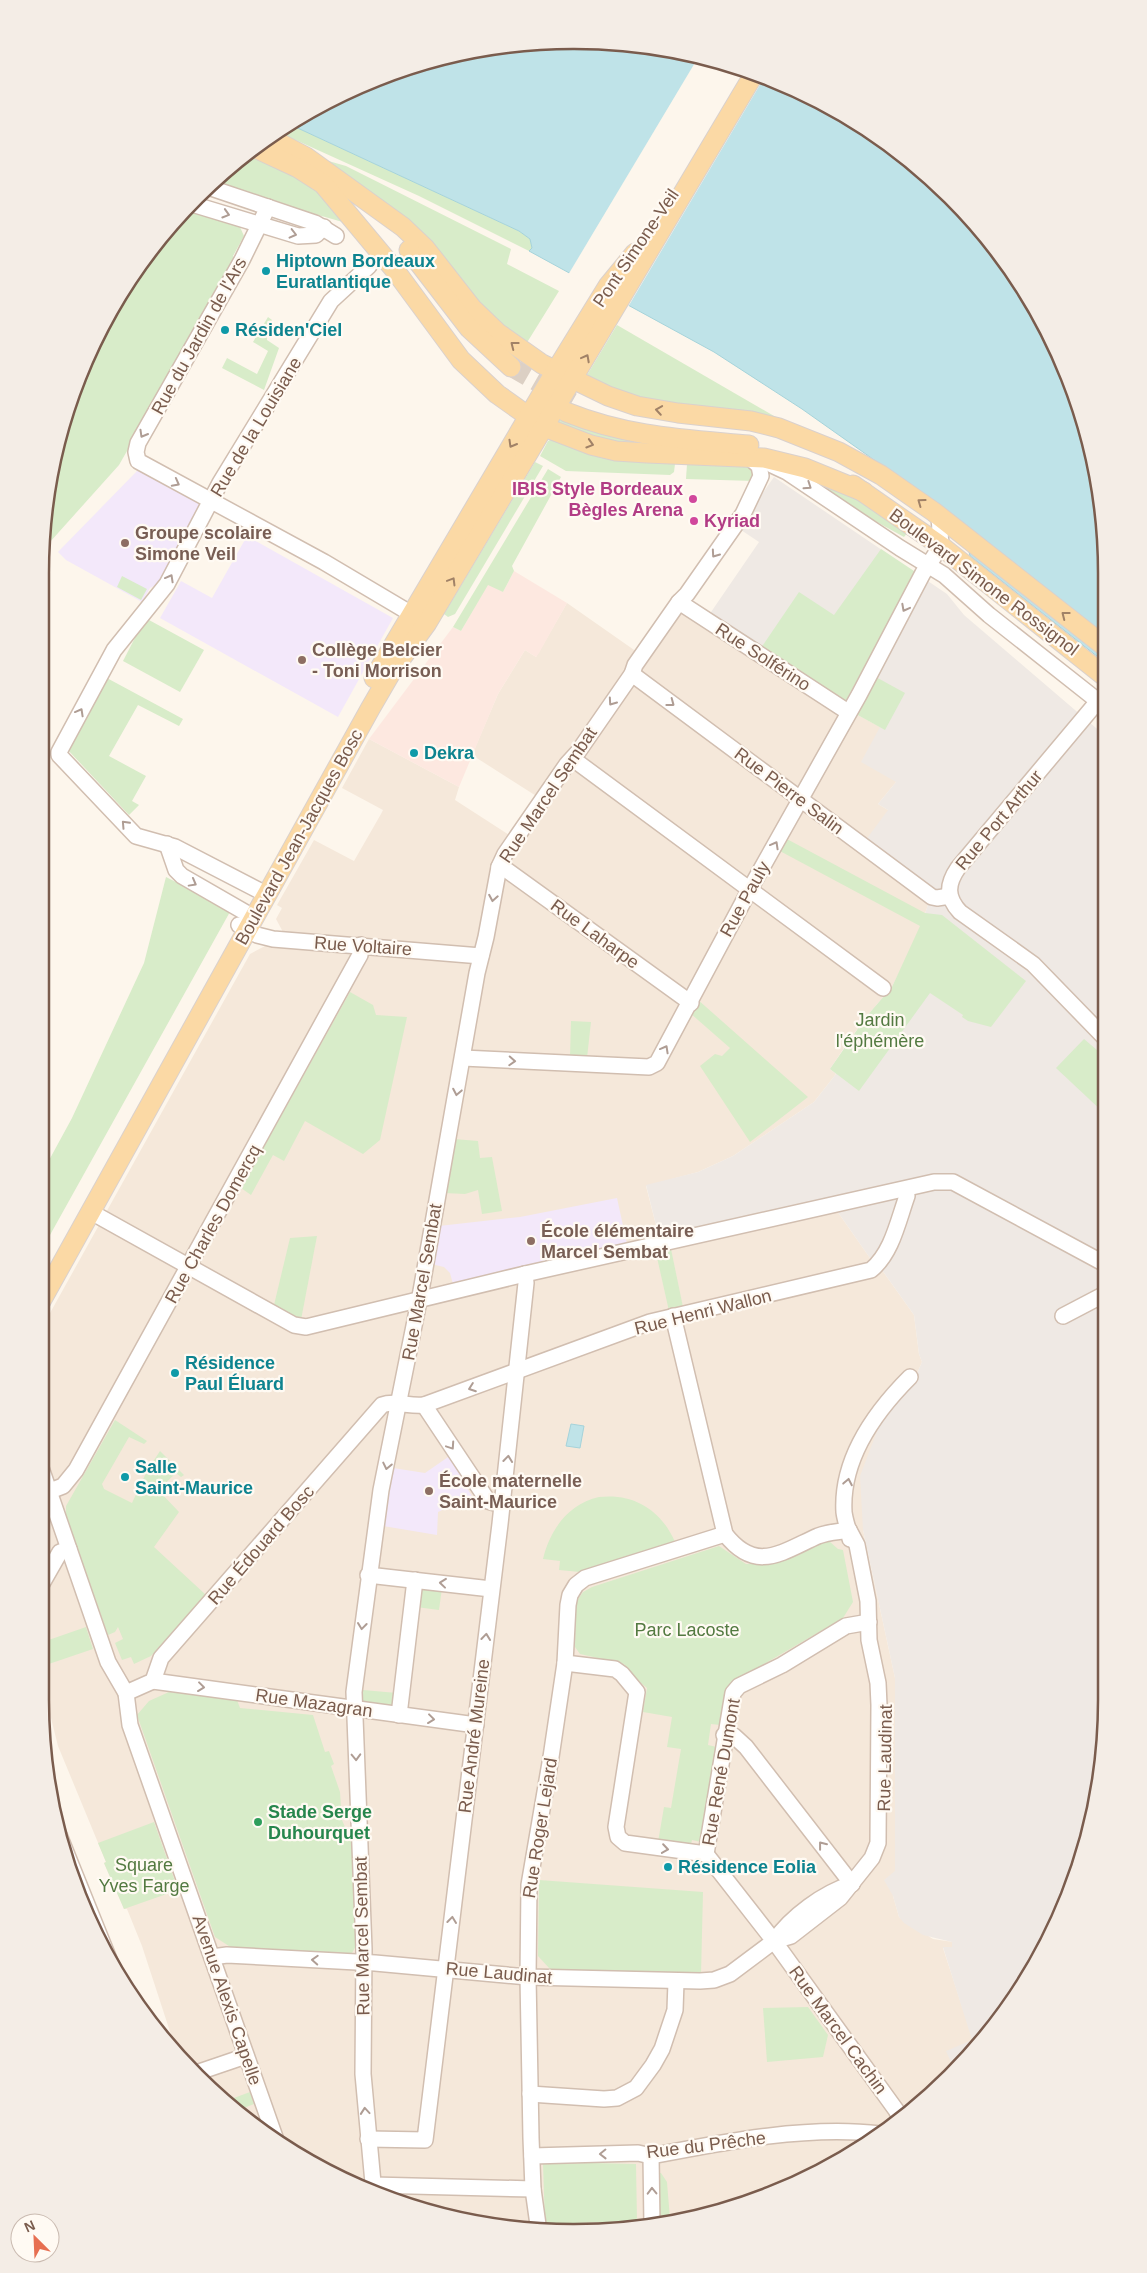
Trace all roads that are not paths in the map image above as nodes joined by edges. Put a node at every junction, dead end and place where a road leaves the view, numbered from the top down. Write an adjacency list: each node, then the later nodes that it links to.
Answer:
1 (744, 78): 14 (main road, Pont Simone-Veil)
2 (750, 80): 14 (main road, Pont Simone-Veil)
3 (276, 141): 5 (main road)
4 (262, 151): 9 (main road)
5 (331, 175): 9 (main road); 15 (main road, one-way to 5)
6 (216, 190): 8 (street)
7 (198, 206): 10 (street, one-way to 10)
8 (268, 207): 10 (street, Rue du Jardin de l'Ars); 11 (street)
9 (344, 209): 17 (main road)
10 (260, 225): 11 (street, one-way to 11); 22 (street, Rue du Jardin de l'Ars, one-way to 22)
11 (324, 227): 12 (street)
12 (336, 236)
13 (369, 266): 22 (street, Rue de la Louisiane)
14 (591, 330): 15 (main road, Pont Simone-Veil); 16 (main road, Pont Simone-Veil, one-way to 14)
15 (554, 372): 16 (main road); 17 (main road, Boulevard Jean-Jacques Bosc)
16 (572, 381): 18 (main road, Boulevard Jean-Jacques Bosc); 20 (main road, one-way to 16)
17 (528, 416): 18 (main road); 29 (main road, Boulevard Jean-Jacques Bosc, one-way to 29)
18 (545, 426): 19 (main road, one-way to 19); 29 (main road, Boulevard Jean-Jacques Bosc, one-way to 18)
19 (749, 457): 21 (main road); 23 (street, one-way to 23); 28 (street, Rue Marcel Sembat, one-way to 28)
20 (902, 489): 21 (main road); 24 (main road, Boulevard Simone Rossignol, one-way to 20)
21 (864, 492): 26 (main road, Boulevard Simone Rossignol)
22 (212, 502): 29 (street); 38 (street, Rue de la Louisiane, one-way to 22)
23 (832, 502): 26 (street); 27 (street)
24 (939, 516): 25 (main road, Boulevard Simone Rossignol); 26 (street)
25 (966, 538): 26 (street); 30 (main road, Boulevard Simone Rossignol, one-way to 25)
26 (941, 546): 27 (street, Rue Pauly); 31 (main road, Boulevard Simone Rossignol)
27 (928, 565): 33 (street); 35 (street, Rue Pauly, one-way to 35)
28 (679, 602): 32 (street, Rue Marcel Sembat); 35 (street, Rue Solférino)
29 (420, 618): 41 (main road, Boulevard Jean-Jacques Bosc); 43 (main road, Boulevard Jean-Jacques Bosc)
30 (1098, 641)
31 (1098, 671)
32 (632, 674): 36 (street, Rue Marcel Sembat, one-way to 36); 37 (street, Rue Pierre Salin, one-way to 37)
33 (1098, 701)
34 (1098, 705): 42 (street, Rue Port Arthur)
35 (848, 712): 37 (street, Rue Pauly)
36 (573, 758): 39 (street, Rue Marcel Sembat); 40 (street)
37 (801, 800): 40 (street, Rue Pauly, one-way to 37); 42 (street, Rue Pierre Salin)
38 (167, 844): 41 (street, Rue de la Louisiane); 43 (street, one-way to 43)
39 (499, 867): 45 (street, Rue Marcel Sembat, one-way to 45); 47 (street, Rue Laharpe)
40 (750, 889): 46 (street); 47 (street, Rue Pauly)
41 (258, 890): 43 (main road, Boulevard Jean-Jacques Bosc)
42 (950, 896): 48 (street)
43 (247, 921): 44 (street, Rue Voltaire); 51 (main road, Boulevard Jean-Jacques Bosc); 51 (main road, Boulevard Jean-Jacques Bosc)
44 (361, 945): 45 (street, Rue Voltaire); 53 (street, Rue Charles Domercq)
45 (481, 956): 49 (street, Rue Marcel Sembat)
46 (883, 988)
47 (690, 1003): 49 (street, Rue Pauly, one-way to 47)
48 (1098, 1031)
49 (463, 1058): 58 (street, Rue Marcel Sembat, one-way to 58)
50 (906, 1189): 52 (street); 55 (street); 59 (street, Rue Henri Wallon)
51 (83, 1216): 53 (street); 54 (main road, Boulevard Jean-Jacques Bosc); 56 (main road, Boulevard Jean-Jacques Bosc)
52 (1098, 1261)
53 (190, 1266): 58 (street); 65 (street, Rue Charles Domercq)
54 (49, 1270)
55 (525, 1274): 58 (street); 61 (street, Rue André Mureine)
56 (49, 1286)
57 (1098, 1298): 60 (street)
58 (418, 1300): 64 (street, Rue Marcel Sembat)
59 (673, 1316): 61 (street, Rue Henri Wallon); 68 (street)
60 (1063, 1316)
61 (518, 1372): 63 (street, Rue Henri Wallon, one-way to 63); 66 (street, Rue André Mureine, one-way to 61)
62 (910, 1377): 67 (street, Rue Laudinat, one-way to 62)
63 (424, 1406): 64 (street, Rue Édouard Bosc); 66 (street, one-way to 66)
64 (398, 1411): 71 (street, Rue Marcel Sembat, one-way to 71); 76 (street, Rue Édouard Bosc)
65 (50, 1491): 69 (street, Avenue Alexis Capelle)
66 (502, 1505): 73 (street, Rue André Mureine)
67 (849, 1530): 68 (street); 74 (street, Rue Laudinat)
68 (725, 1534): 75 (street, Rue Roger Lejard)
69 (69, 1549): 70 (street); 77 (street, Avenue Alexis Capelle)
70 (49, 1571)
71 (368, 1575): 72 (street); 78 (street, Rue Marcel Sembat, one-way to 78)
72 (415, 1580): 73 (street, one-way to 72); 79 (street)
73 (491, 1589): 80 (street, Rue André Mureine, one-way to 73)
74 (869, 1622): 81 (street, Rue René Dumont); 83 (street, Rue Laudinat)
75 (565, 1663): 82 (street, one-way to 82); 88 (street, Rue Roger Lejard)
76 (153, 1681): 77 (street); 78 (street, Rue Mazagran, one-way to 78)
77 (126, 1693): 85 (street, Avenue Alexis Capelle)
78 (354, 1709): 79 (street, Rue Mazagran); 86 (street, Rue Marcel Sembat, one-way to 86)
79 (399, 1715): 80 (street, Rue Mazagran, one-way to 80)
80 (476, 1725): 87 (street, Rue André Mureine, one-way to 80)
81 (724, 1735): 82 (street, Rue René Dumont); 83 (street, one-way to 81)
82 (706, 1854): 84 (street, Rue Marcel Cachin)
83 (852, 1884): 84 (street, Rue Laudinat)
84 (774, 1941): 89 (street, Rue Laudinat); 93 (street, Rue Marcel Cachin)
85 (212, 1957): 86 (street, Rue Laudinat, one-way to 85); 90 (street, Avenue Alexis Capelle)
86 (364, 1962): 87 (street, Rue Laudinat); 96 (street, Rue Marcel Sembat, one-way to 86)
87 (446, 1969): 88 (street, Rue Laudinat); 96 (street, Rue André Mureine)
88 (528, 1977): 89 (street, Rue Laudinat); 92 (street, Rue Roger Lejard)
89 (676, 1982): 92 (street)
90 (246, 2056): 91 (street); 94 (street, Avenue Alexis Capelle)
91 (202, 2071)
92 (530, 2094): 97 (street, Rue Roger Lejard)
93 (897, 2112)
94 (272, 2129)
95 (869, 2133): 98 (street, Rue du Prêche)
96 (368, 2139): 99 (street, Rue Marcel Sembat)
97 (532, 2156): 98 (street, Rue du Prêche, one-way to 97); 100 (street, Rue Roger Lejard)
98 (651, 2156): 102 (street, one-way to 98)
99 (373, 2184)
100 (533, 2189): 101 (street); 103 (street, Rue Roger Lejard)
101 (389, 2190)
102 (652, 2218)
103 (538, 2223)

